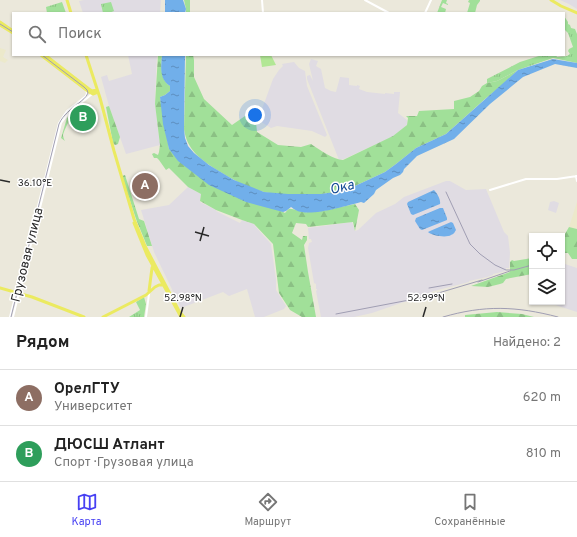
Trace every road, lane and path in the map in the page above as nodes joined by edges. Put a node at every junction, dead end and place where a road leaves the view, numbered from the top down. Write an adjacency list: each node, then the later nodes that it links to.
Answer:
1 (66, 0): 6 (main road)
2 (262, 0): 7 (street)
3 (365, 0): 8 (street)
4 (431, 0): 9 (street)
5 (551, 0): 10 (main road)
6 (70, 12)
7 (263, 12)
8 (387, 12)
9 (425, 12)
10 (577, 13)
11 (0, 23): 12 (main road)
12 (12, 31)
13 (42, 56): 16 (main road)
14 (45, 56): 16 (main road)
15 (84, 56): 17 (main road)
16 (87, 89): 17 (main road)
17 (93, 93): 21 (main road); 24 (street, Грузовая улица)
18 (576, 176): 19 (street); 20 (street)
19 (577, 181)
20 (490, 190)
21 (154, 265): 22 (main road); 25 (main road); 30 (main road)
22 (163, 285): 25 (main road); 30 (main road)
23 (0, 288): 24 (main road)
24 (18, 292): 26 (street, Грузовая улица); 27 (main road)
25 (149, 292): 28 (main road); 29 (street)
26 (11, 317)
27 (84, 317)
28 (103, 317)
29 (146, 317)
30 (182, 317)

